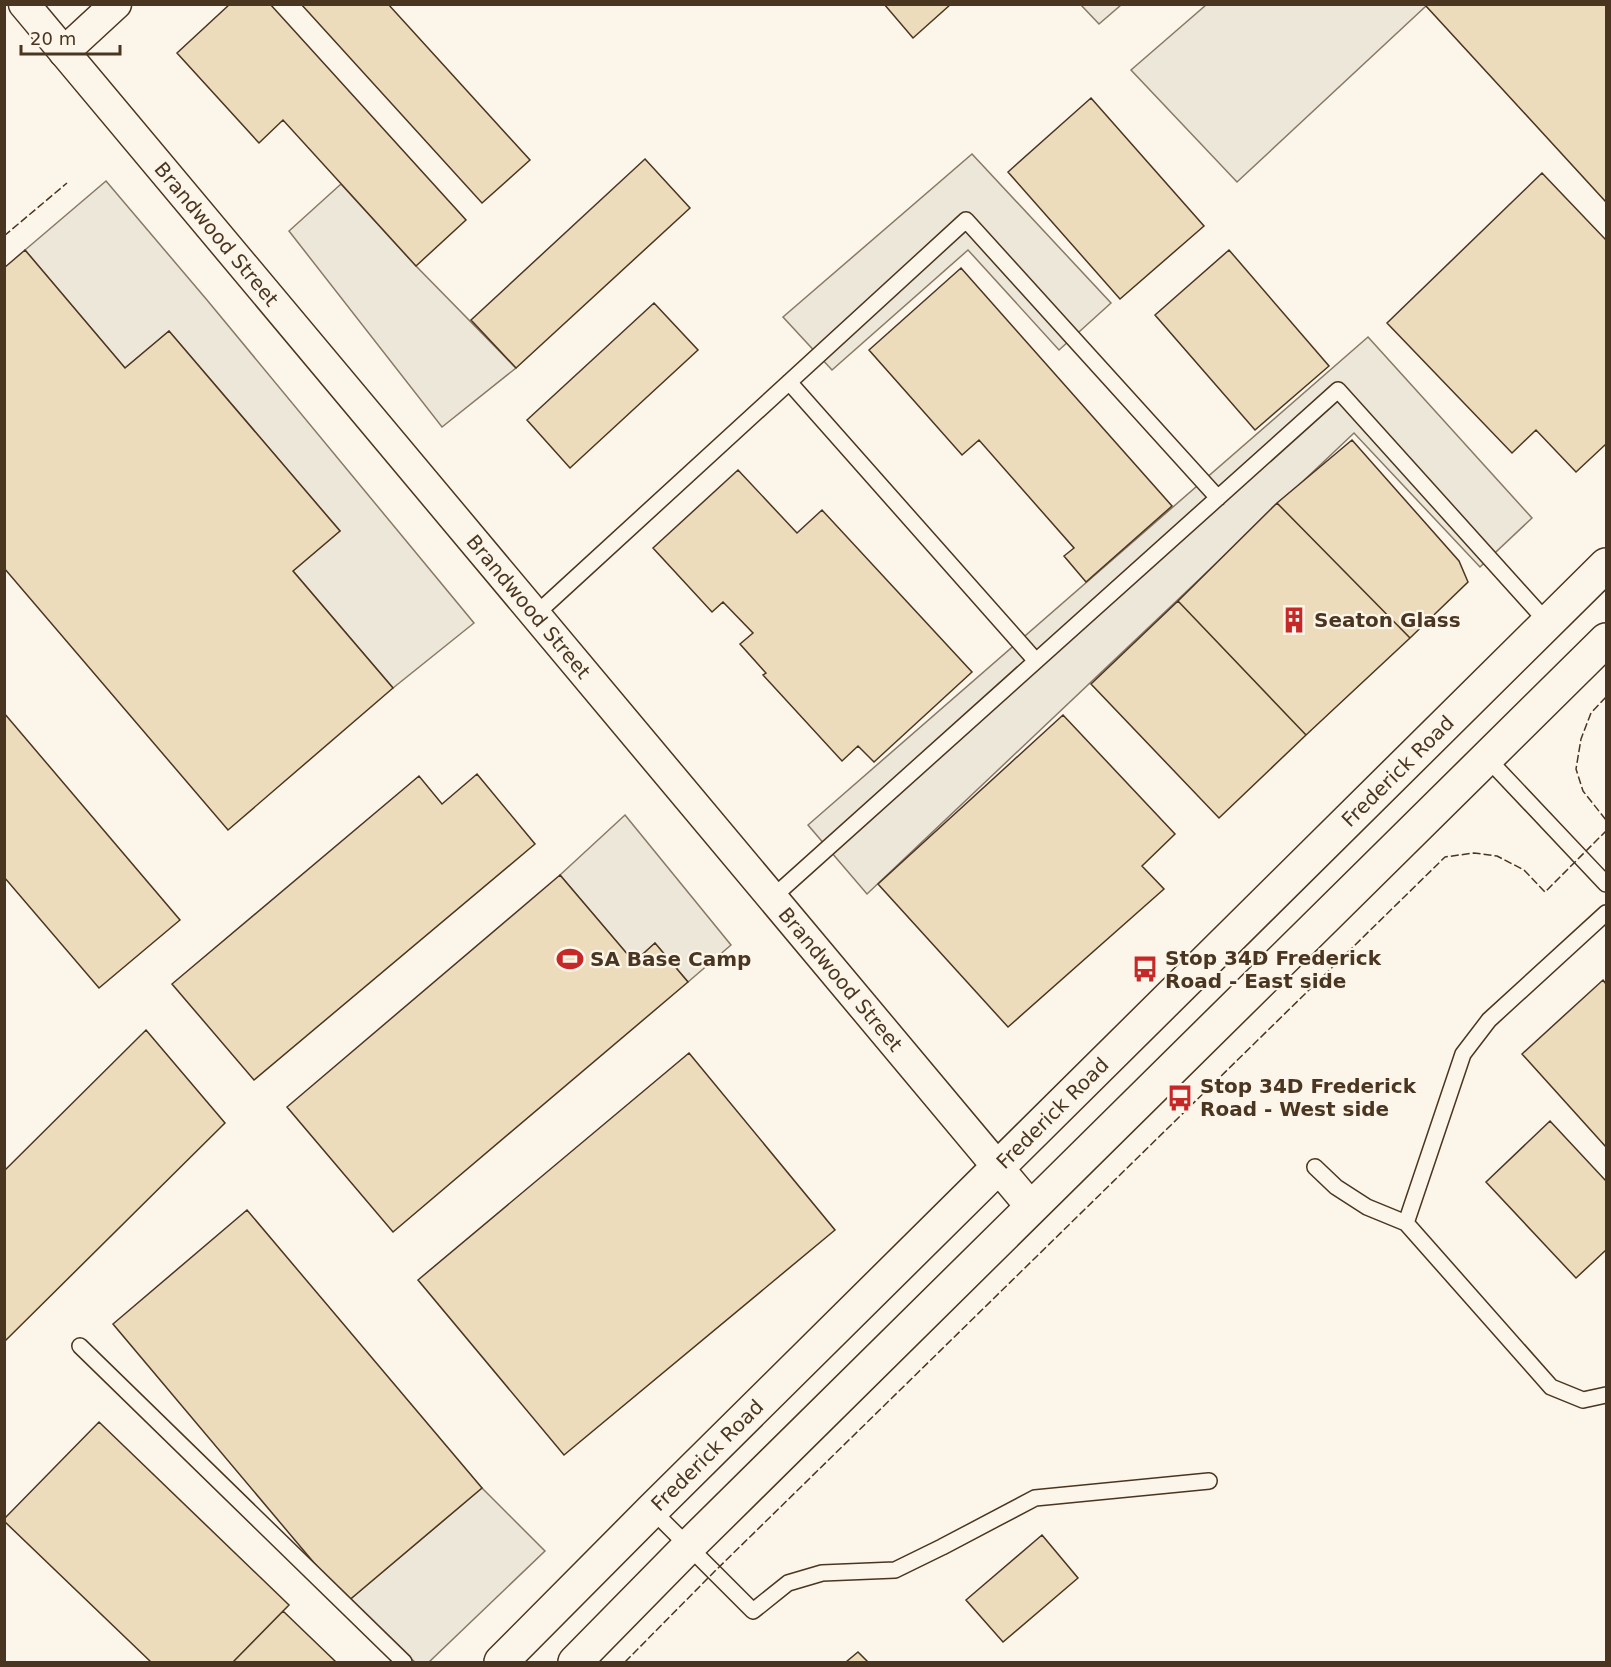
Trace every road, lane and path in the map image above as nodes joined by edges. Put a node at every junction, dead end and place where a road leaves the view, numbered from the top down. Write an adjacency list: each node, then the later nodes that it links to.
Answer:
1 (24, 4): 3 (street, Brandwood Street)
2 (116, 4): 3 (street)
3 (64, 52): 7 (street, Brandwood Street)
4 (789, 382): 5 (lane); 7 (lane); 10 (lane)
5 (1218, 498): 8 (lane); 10 (lane)
6 (1606, 565): 8 (main road, Frederick Road)
7 (535, 615): 13 (street, Brandwood Street)
8 (1548, 623): 15 (main road, Frederick Road)
9 (1606, 640): 11 (main road)
10 (1036, 661): 13 (lane)
11 (1487, 758): 12 (lane); 17 (main road)
12 (1606, 884)
13 (772, 898): 15 (street, Brandwood Street)
14 (1606, 913): 18 (lane)
15 (997, 1167): 17 (street, Brandwood Street); 22 (main road, Frederick Road)
16 (1315, 1167): 18 (lane)
17 (1032, 1208): 23 (main road)
18 (1406, 1223): 20 (lane)
19 (80, 1346): 24 (lane)
20 (1606, 1395)
21 (1209, 1481): 23 (lane)
22 (652, 1510): 23 (lane); 25 (main road, Frederick Road)
23 (688, 1547): 26 (main road)
24 (404, 1662)
25 (501, 1662)
26 (575, 1662)

